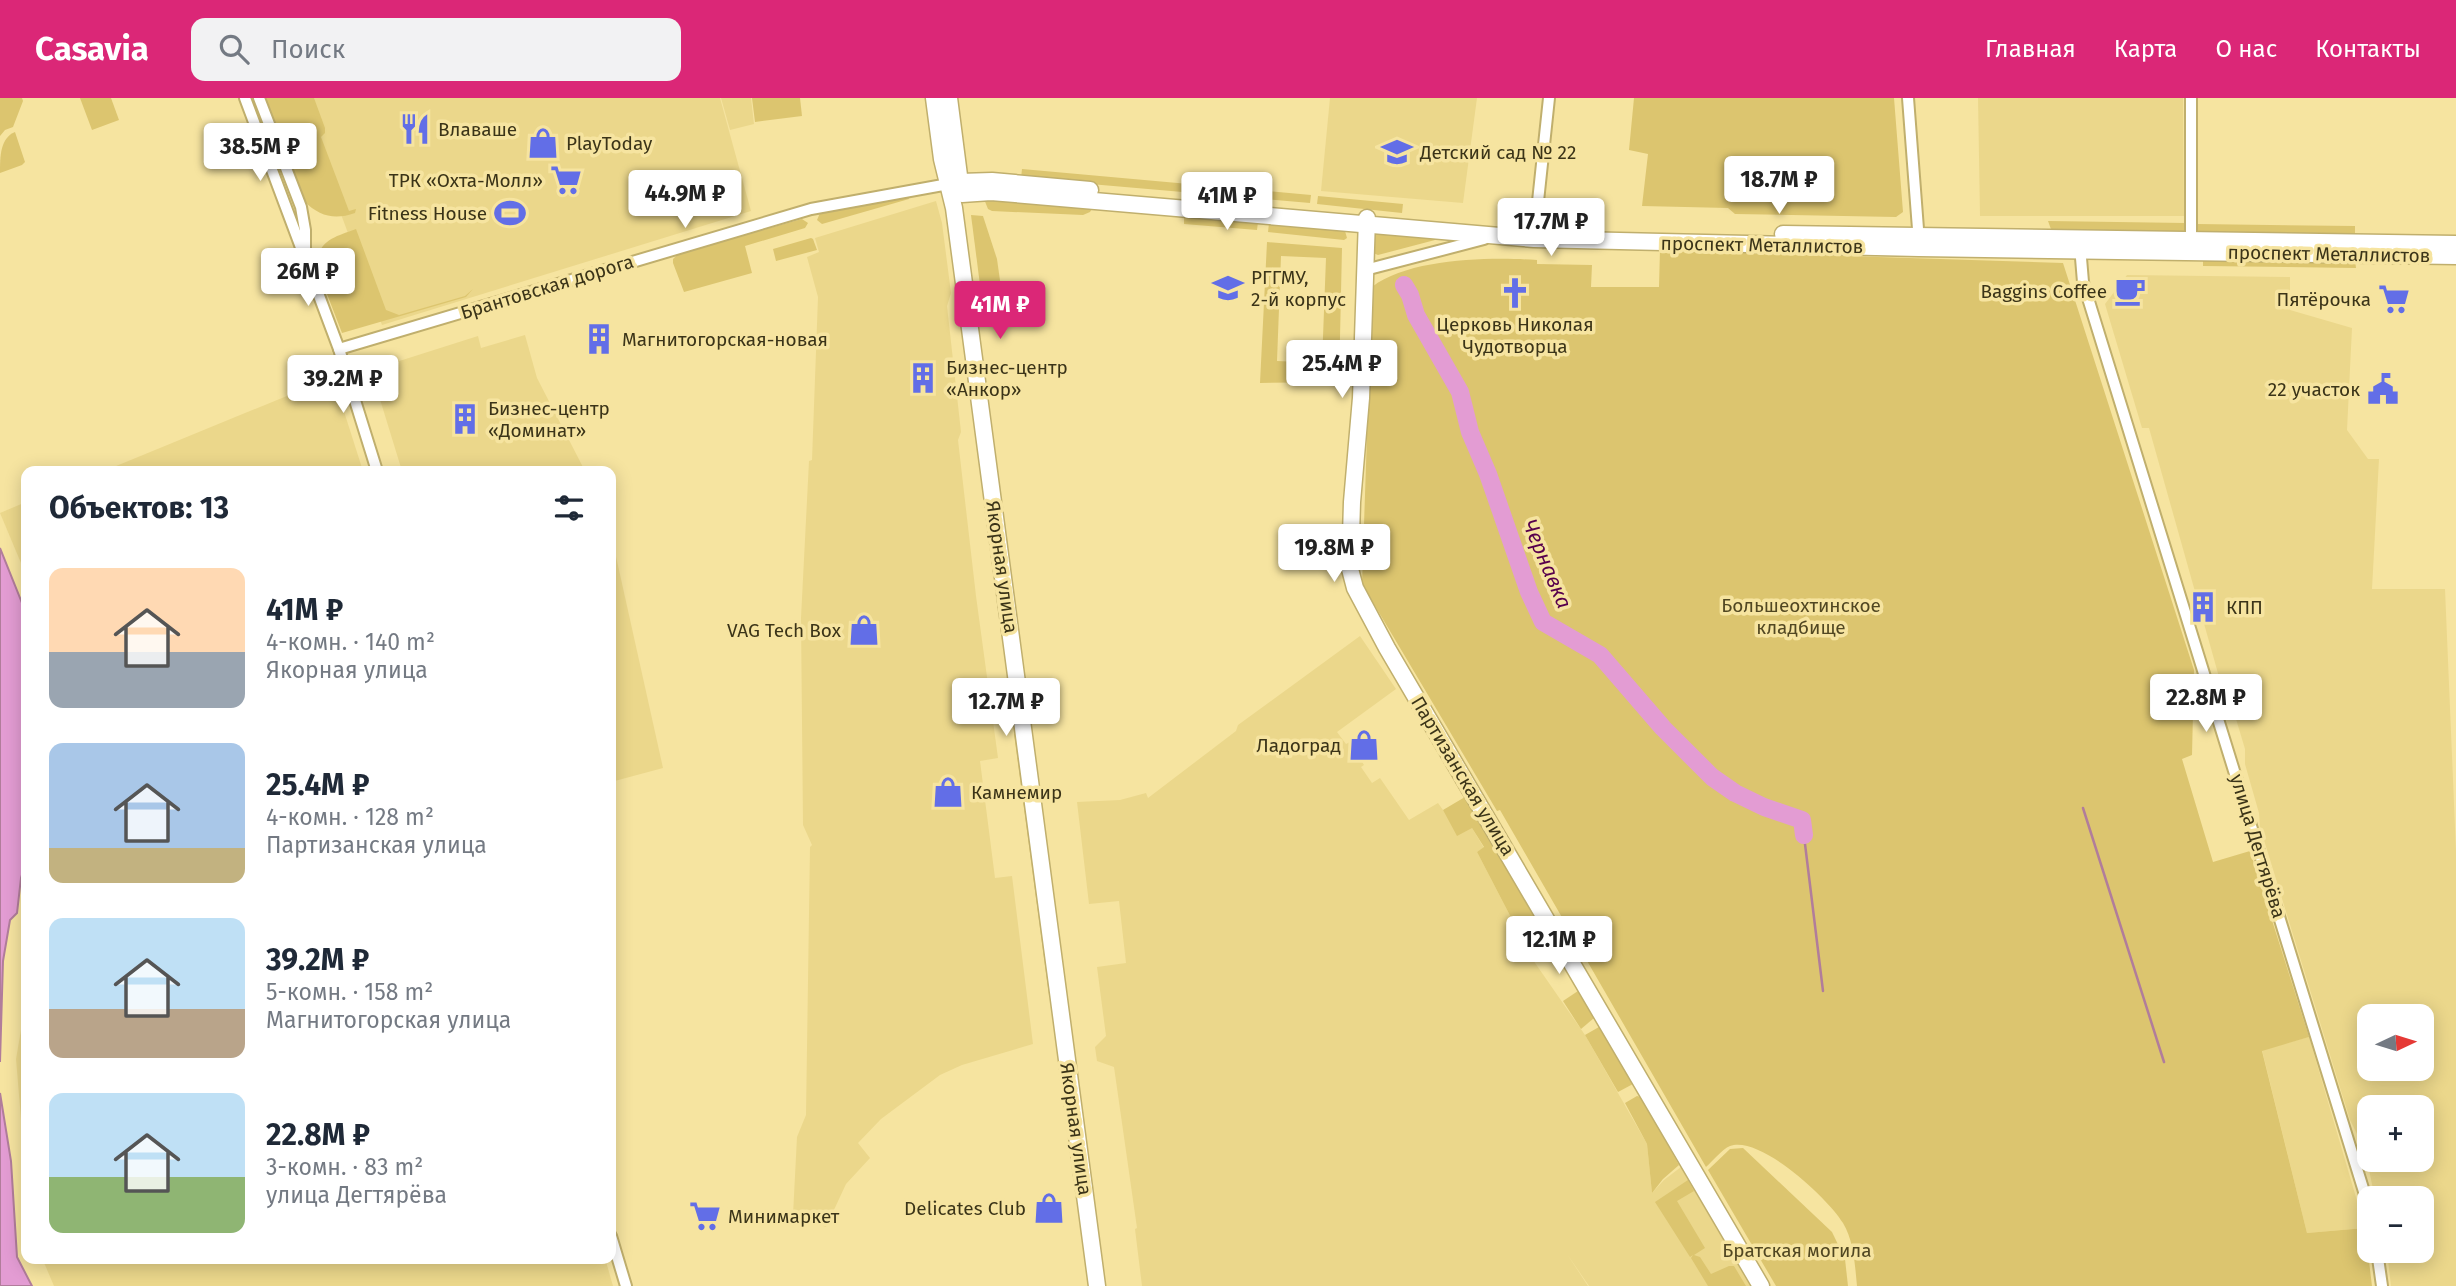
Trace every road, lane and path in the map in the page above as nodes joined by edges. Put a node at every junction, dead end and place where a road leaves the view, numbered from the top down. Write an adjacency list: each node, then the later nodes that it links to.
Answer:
1 (245, 98): 17 (street)
2 (259, 98): 17 (street)
3 (934, 98): 8 (street, Якорная улица)
4 (949, 98): 8 (street, Якорная улица)
5 (1549, 98): 10 (street)
6 (1908, 98): 12 (street)
7 (2191, 98): 15 (street)
8 (956, 186): 9 (street, проспект Металлистов); 19 (street, Брантовская дорога); 25 (street, Якорная улица); 26 (street, Якорная улица)
9 (1367, 221): 10 (street, проспект Металлистов); 11 (street, проспект Металлистов); 18 (street, Партизанская улица)
10 (1534, 234): 11 (street, проспект Металлистов); 12 (street, проспект Металлистов)
11 (1494, 237): 18 (street)
12 (1919, 243): 14 (street, проспект Металлистов)
13 (2456, 244): 15 (street, проспект Металлистов)
14 (2080, 245): 15 (street, проспект Металлистов); 21 (street, улица Дегтярёва)
15 (2191, 246): 16 (street, проспект Металлистов)
16 (2456, 256)
17 (305, 257): 19 (street)
18 (1365, 270): 27 (street, Партизанская улица)
19 (339, 349): 20 (street)
20 (375, 466)
21 (2362, 1186)
22 (616, 1253): 24 (street)
23 (2379, 1263): 28 (street)
24 (626, 1286)
25 (1097, 1286)
26 (1106, 1286)
27 (1761, 1286)
28 (2382, 1286)

